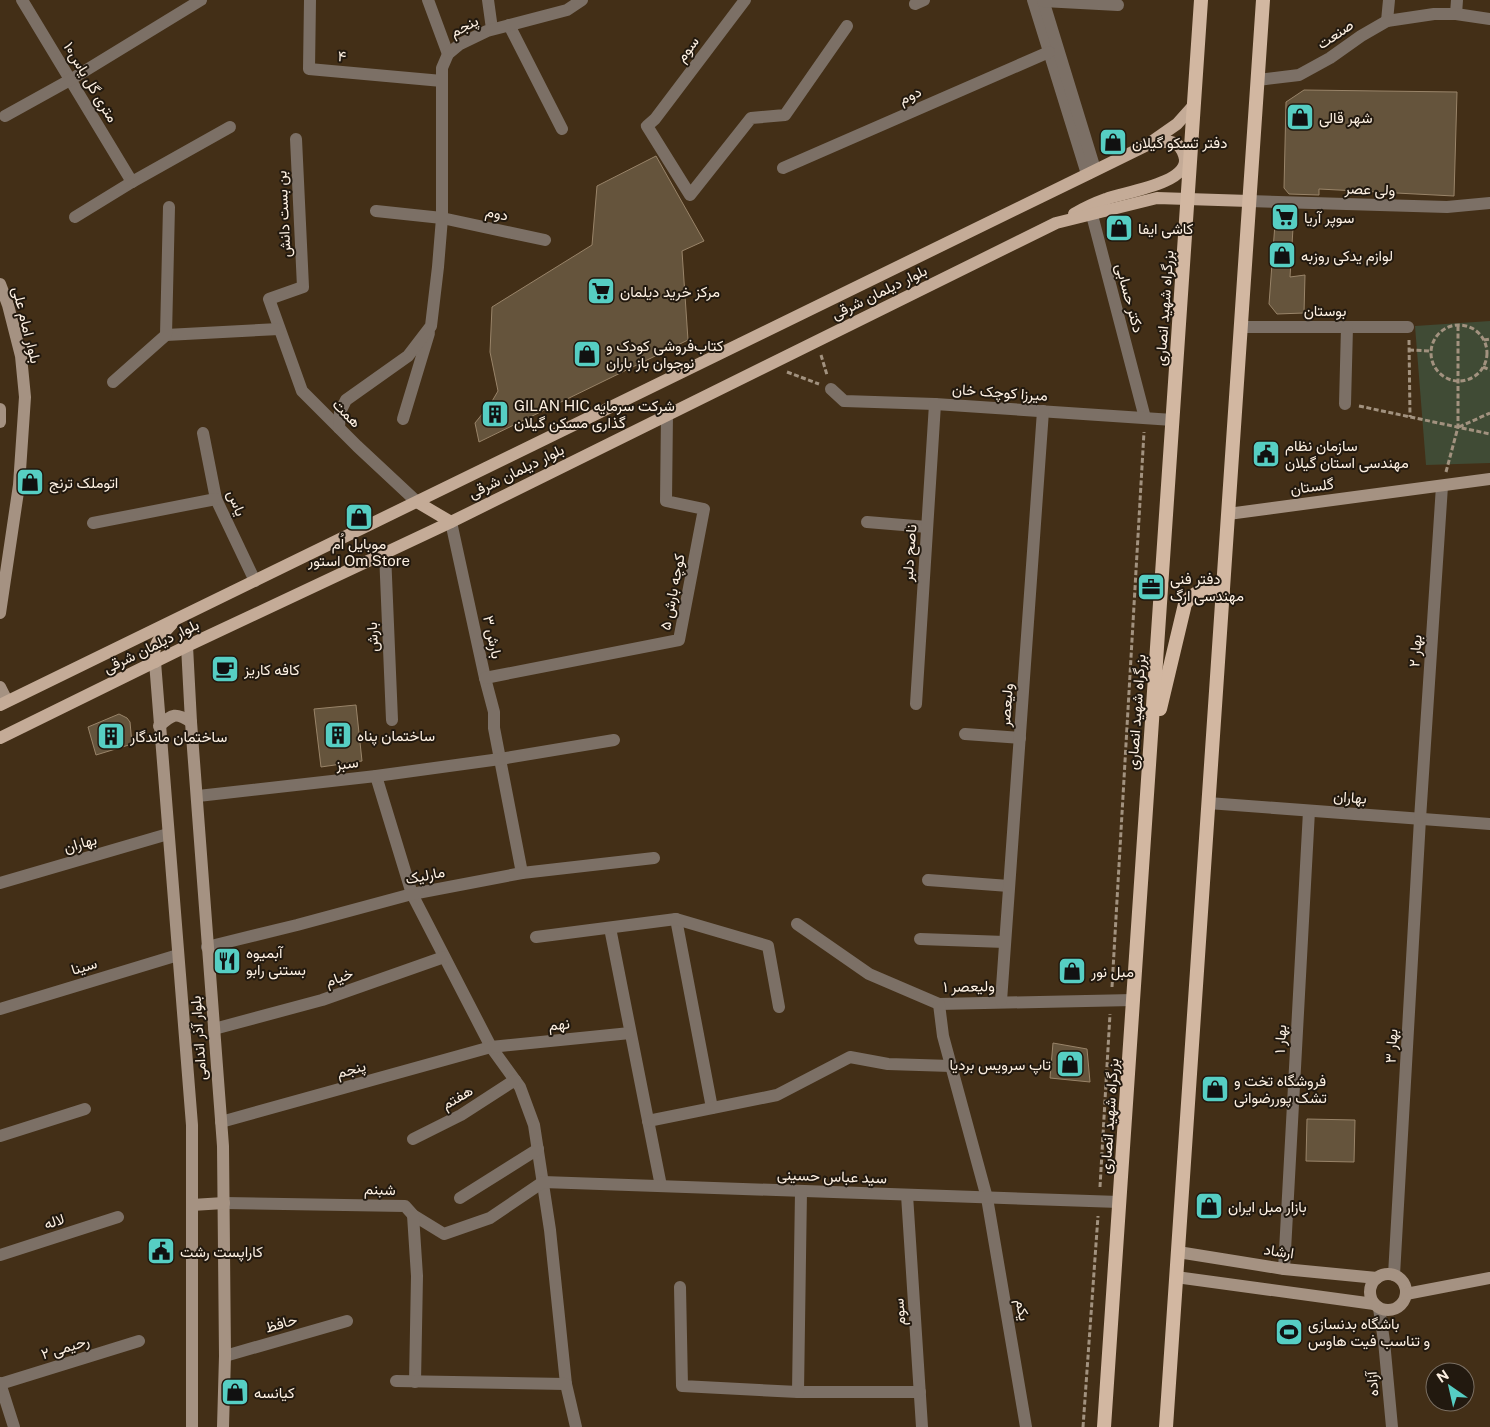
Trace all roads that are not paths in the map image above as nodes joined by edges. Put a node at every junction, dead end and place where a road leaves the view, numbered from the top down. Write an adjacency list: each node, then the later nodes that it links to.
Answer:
1 (22, 0): 22 (street, ۱۰متری گل یاس)
2 (201, 0): 22 (street)
3 (310, 0): 24 (street, ۴)
4 (428, 0): 21 (street)
5 (488, 0): 19 (street)
6 (582, 0): 17 (street, پنجم)
7 (745, 0): 18 (street, سوم)
8 (1039, 0): 13 (street); 20 (street); 32 (street)
9 (1202, 0): 25 (highway, بزرگراه شهید انصاری)
10 (1263, 0): 23 (highway)
11 (1389, 0): 16 (street)
12 (1457, 0): 14 (street)
13 (1118, 5)
14 (1456, 14): 15 (street, صنعت); 16 (street, صنعت)
15 (1490, 19)
16 (1387, 21): 23 (street, صنعت)
17 (509, 25): 19 (street, پنجم); 28 (street)
18 (847, 26)
19 (492, 29): 21 (street, پنجم)
20 (1049, 52): 31 (street, دوم); 32 (street)
21 (448, 54): 24 (street)
22 (70, 80): 26 (street); 33 (street, ۱۰متری گل یاس)
23 (1258, 80): 35 (highway)
24 (442, 81): 41 (street)
25 (1194, 105): 30 (main road, بلوار دیلمان شرقی); 34 (highway, بزرگراه شهید انصاری)
26 (5, 116)
27 (230, 127): 33 (street)
28 (562, 129)
29 (296, 139): 45 (street, بن بست دانش)
30 (1147, 145): 32 (main road, بلوار دیلمان شرقی); 42 (main road)
31 (783, 168)
32 (1091, 172): 69 (main road, بلوار دیلمان شرقی)
33 (132, 182): 40 (street)
34 (1188, 199): 35 (main road, بلوار دیلمان شرقی); 39 (main road, بلوار دیلمان شرقی); 62 (highway, بزرگراه شهید انصاری)
35 (1250, 201): 36 (street, ولی عصر); 47 (highway)
36 (1490, 203)
37 (169, 207): 51 (street)
38 (376, 212): 41 (street)
39 (1092, 215): 42 (main road, بلوار دیلمان شرقی); 60 (street, دکتر حسابی)
40 (75, 217)
41 (442, 218): 43 (street, دوم); 46 (street)
42 (1056, 223): 58 (main road, بلوار دیلمان شرقی)
43 (544, 240)
44 (0, 284): 78 (main road, بلوار امام علی)
45 (303, 287): 50 (street, همت)
46 (431, 326): 61 (street); 64 (street)
47 (1241, 327): 48 (street, بوستان); 70 (highway)
48 (1347, 327): 49 (street, بوستان); 55 (street)
49 (1408, 327)
50 (280, 329): 51 (street); 64 (street, همت)
51 (166, 335): 52 (street)
52 (114, 382)
53 (831, 389): 54 (street, میرزا کوچک خان)
54 (935, 404): 57 (street, میرزا کوچک خان); 74 (street, ناصح دلبر)
55 (1345, 404)
56 (0, 408): 59 (main road)
57 (1043, 411): 60 (street, میرزا کوچک خان); 91 (street, ولیعصر)
58 (667, 414): 71 (main road, بلوار دیلمان شرقی); 82 (street, کوچه بارش ۵)
59 (0, 416): 63 (main road)
60 (1145, 418): 62 (street, میرزا کوچک خان)
61 (403, 419)
62 (1173, 420): 93 (highway, بزرگراه شهید انصاری)
63 (0, 422)
64 (338, 428): 69 (street, همت)
65 (203, 433): 68 (street, یاس)
66 (1490, 479): 67 (main road, گلستان)
67 (1442, 486): 70 (main road, گلستان); 99 (street, بهار ۲)
68 (216, 499): 73 (street); 76 (street, یاس)
69 (417, 502): 71 (main road); 76 (main road, بلوار دیلمان شرقی)
70 (1228, 514): 77 (highway)
71 (451, 522): 75 (main road, بلوار دیلمان شرقی); 82 (street, بارش ۳)
72 (867, 522): 74 (street)
73 (93, 524)
74 (927, 527): 85 (street, ناصح دلبر)
75 (385, 552): 80 (main road, بلوار دیلمان شرقی); 86 (street, بارش)
76 (255, 580): 79 (main road, بلوار دیلمان شرقی)
77 (1223, 592): 93 (highway); 97 (highway)
78 (0, 613)
79 (180, 617): 81 (main road); 84 (main road, بلوار دیلمان شرقی)
80 (187, 646): 81 (main road, بلوار دیلمان شرقی); 87 (main road, بلوار آذر اندامی)
81 (155, 662): 88 (main road, بلوار آذر اندامی); 90 (main road, بلوار دیلمان شرقی)
82 (485, 678): 94 (street, بارش ۳)
83 (0, 686): 84 (main road)
84 (3, 703)
85 (916, 704)
86 (392, 720)
87 (191, 722): 88 (main road); 96 (main road, بلوار آذر اندامی)
88 (159, 726): 101 (main road, بلوار آذر اندامی)
89 (965, 734): 91 (street)
90 (0, 738)
91 (1020, 738): 106 (street, ولیعصر)
92 (614, 740): 94 (street, سبز)
93 (1150, 751): 117 (highway, بزرگراه شهید انصاری)
94 (500, 759): 95 (street, سبز); 103 (street, بارش ۳)
95 (376, 776): 96 (street, سبز); 107 (street)
96 (198, 796): 114 (main road, بلوار آذر اندامی)
97 (1208, 803): 98 (street, بهاران); 145 (highway)
98 (1309, 811): 99 (street, بهاران); 147 (street, بهار ۱)
99 (1420, 819): 100 (street, بهاران); 148 (street, بهار ۳)
100 (1490, 824)
101 (168, 834): 105 (street, بهاران); 115 (main road, بلوار آذر اندامی)
102 (654, 858): 103 (street, مارلیک)
103 (522, 873): 107 (street, مارلیک)
104 (928, 880): 106 (street)
105 (0, 883)
106 (1010, 886): 113 (street, ولیعصر)
107 (412, 894): 114 (street, مارلیک); 116 (street)
108 (676, 919): 110 (street); 120 (street); 127 (street)
109 (797, 924): 119 (street, ولیعصر ۱)
110 (610, 928): 111 (street); 123 (street)
111 (536, 937)
112 (920, 939): 113 (street)
113 (1006, 942): 118 (street, ولیعصر)
114 (207, 947): 122 (main road, بلوار آذر اندامی)
115 (178, 954): 121 (street, سینا); 142 (main road, بلوار آذر اندامی)
116 (444, 957): 122 (street, خیام); 124 (street)
117 (1133, 1000): 118 (street, ولیعصر ۱); 140 (highway, بزرگراه شهید انصاری)
118 (1001, 1002): 119 (street, ولیعصر ۱)
119 (939, 1004): 125 (street, یکم)
120 (779, 1007)
121 (0, 1009)
122 (214, 1029): 130 (main road, بلوار آذر اندامی)
123 (630, 1033): 124 (street, نهم); 129 (street)
124 (491, 1047): 126 (street); 130 (street, پنجم)
125 (952, 1066): 127 (street); 139 (street, یکم)
126 (515, 1080): 132 (street, هفتم); 133 (street)
127 (712, 1108): 129 (street)
128 (85, 1109): 131 (street)
129 (648, 1121): 135 (street)
130 (221, 1122): 141 (main road, بلوار آذر اندامی)
131 (0, 1136)
132 (413, 1139)
133 (538, 1150): 134 (street); 138 (street)
134 (543, 1182): 135 (street, سید عباس حسینی); 143 (street, شبنم); 161 (street)
135 (661, 1186): 136 (street, سید عباس حسینی)
136 (801, 1191): 137 (street, سید عباس حسینی); 162 (street)
137 (907, 1195): 139 (street, سید عباس حسینی); 163 (street, سوم)
138 (460, 1198)
139 (987, 1198): 140 (street, سید عباس حسینی); 169 (street, یکم)
140 (1119, 1202): 170 (highway, بزرگراه شهید انصاری)
141 (224, 1203): 142 (main road); 143 (street, شبنم); 157 (main road, بلوار آذر اندامی)
142 (192, 1204): 165 (main road, بلوار آذر اندامی)
143 (413, 1215): 159 (street)
144 (118, 1217): 146 (street, لاله)
145 (1178, 1252): 147 (main road, ارشاد); 149 (highway)
146 (0, 1256)
147 (1284, 1269): 150 (main road, ارشاد)
148 (1394, 1275): 150 (main road); 153 (main road)
149 (1176, 1277): 154 (main road); 171 (highway)
150 (1377, 1278): 154 (main road)
151 (1490, 1278): 153 (main road)
152 (680, 1287): 162 (street)
153 (1406, 1294): 154 (main road)
154 (1377, 1306): 172 (street, آزاده)
155 (347, 1321): 157 (street, حافظ)
156 (139, 1341): 160 (street, رحیمی ۲)
157 (225, 1356): 166 (main road, بلوار آذر اندامی)
158 (396, 1381): 159 (street)
159 (415, 1382): 161 (street)
160 (0, 1383): 164 (street)
161 (566, 1384): 167 (street)
162 (798, 1392): 163 (street)
163 (920, 1392): 168 (street, سوم)
164 (14, 1427)
165 (192, 1427)
166 (223, 1427)
167 (576, 1427)
168 (922, 1427)
169 (1026, 1427)
170 (1104, 1427)
171 (1166, 1427)
172 (1392, 1427)

